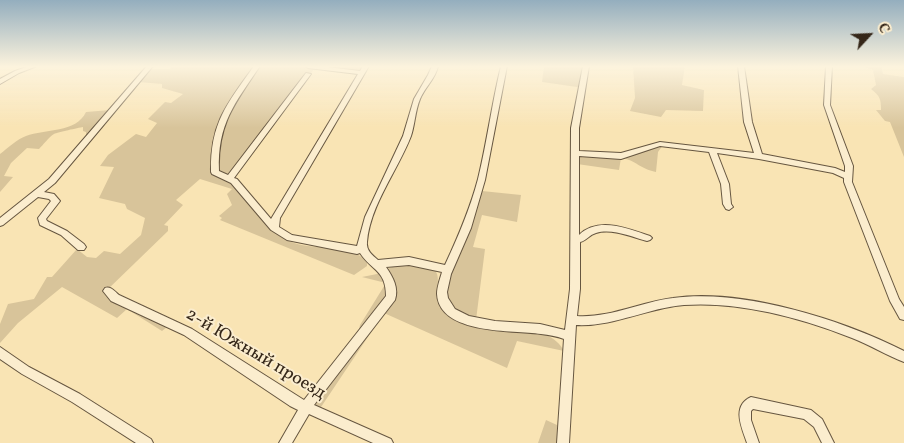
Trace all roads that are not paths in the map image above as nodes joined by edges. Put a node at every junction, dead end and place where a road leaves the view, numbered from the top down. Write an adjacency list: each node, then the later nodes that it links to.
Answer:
1 (133, 87): 15 (street)
2 (243, 87): 14 (street)
3 (296, 87): 14 (street)
4 (354, 87): 18 (street)
5 (425, 87): 22 (street)
6 (499, 87): 24 (street)
7 (582, 87): 11 (street)
8 (744, 87): 12 (street)
9 (828, 87): 13 (street)
10 (713, 152): 11 (street); 12 (street); 16 (street)
11 (575, 153): 20 (street)
12 (759, 156): 13 (street)
13 (847, 176): 26 (street)
14 (229, 178): 18 (street)
15 (37, 194): 17 (street); 21 (street)
16 (729, 207)
17 (0, 223)
18 (274, 228): 22 (street)
19 (646, 238): 20 (street)
20 (576, 239): 27 (street)
21 (81, 247)
22 (362, 249): 23 (street)
23 (377, 264): 24 (street); 31 (street)
24 (447, 269): 28 (street)
25 (108, 291): 31 (street, 2-й Южный проезд)
26 (904, 316)
27 (572, 320): 28 (street); 30 (street)
28 (569, 336): 35 (street)
29 (0, 352): 32 (street)
30 (904, 357)
31 (306, 409): 33 (street); 34 (street, 2-й Южный проезд)
32 (147, 443)
33 (285, 443)
34 (387, 443)
35 (563, 443)
36 (752, 443): 37 (street)
37 (828, 443)

